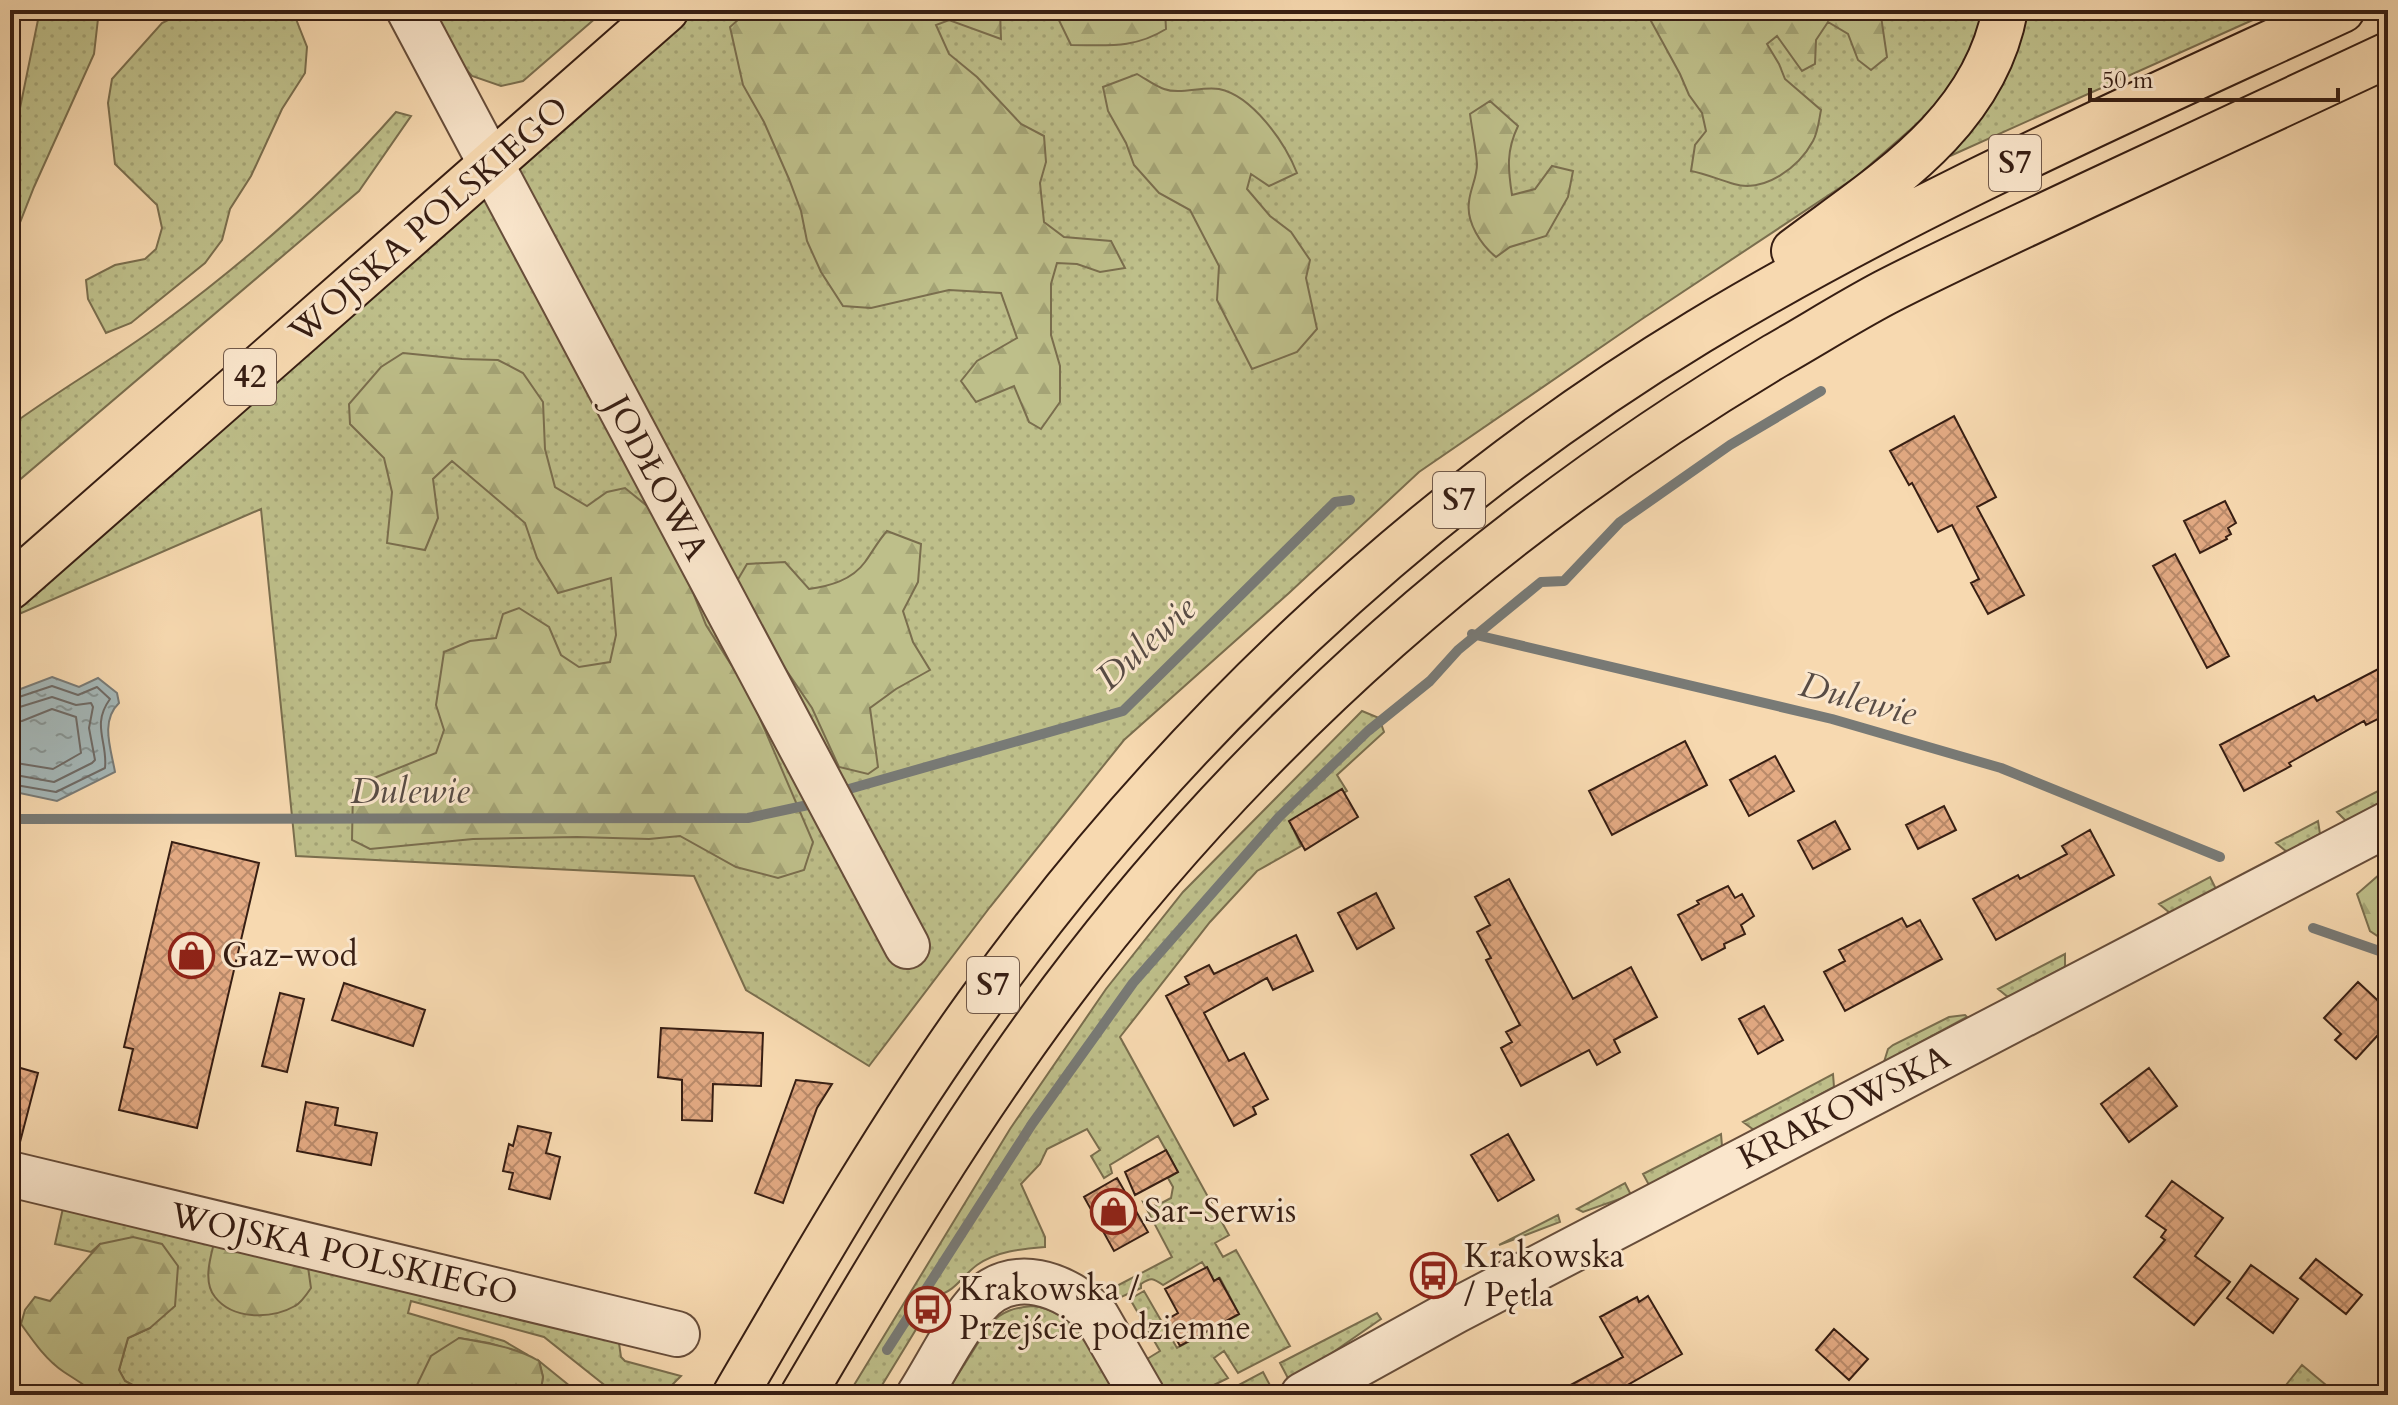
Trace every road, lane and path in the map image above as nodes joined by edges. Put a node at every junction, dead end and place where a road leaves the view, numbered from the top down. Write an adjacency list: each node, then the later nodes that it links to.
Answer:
1 (409, 10): 6 (street, JODŁOWA)
2 (666, 10): 6 (main road, WOJSKA POLSKIEGO / 42)
3 (2005, 10): 7 (main road)
4 (2342, 10): 7 (main road, S7)
5 (2388, 55): 14 (main road, S7)
6 (491, 166): 8 (main road, WOJSKA POLSKIEGO / 42); 10 (street, JODŁOWA)
7 (1697, 333): 13 (main road, S7)
8 (10, 587)
9 (2388, 824): 17 (street, KRAKOWSKA)
10 (907, 946)
11 (10, 1174): 12 (street, WOJSKA POLSKIEGO)
12 (677, 1334)
13 (735, 1395)
14 (803, 1395)
15 (919, 1395): 16 (street)
16 (1142, 1395)
17 (1303, 1395)

